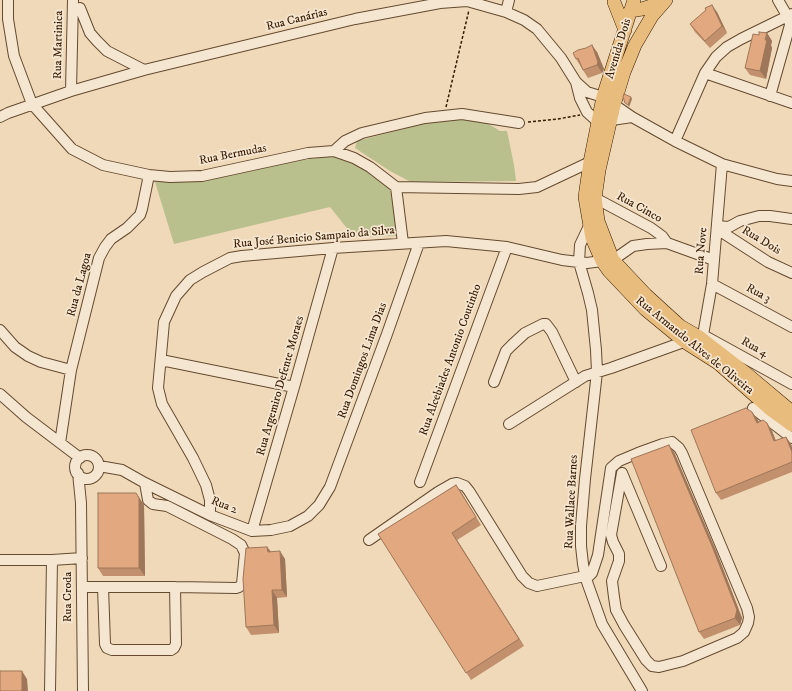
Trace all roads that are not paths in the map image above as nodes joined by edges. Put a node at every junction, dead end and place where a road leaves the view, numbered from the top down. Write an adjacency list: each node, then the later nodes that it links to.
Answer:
1 (8, 0): 20 (street)
2 (73, 0): 16 (street, Rua Martinica)
3 (509, 0): 10 (street)
4 (778, 0): 11 (street)
5 (468, 1): 10 (street, Rua Canárias); 13 (street, Rua Canárias)
6 (613, 1): 8 (street); 12 (main road)
7 (665, 1): 8 (main road); 18 (main road)
8 (632, 6): 12 (main road, Avenida Dois)
9 (80, 8): 13 (street)
10 (506, 12): 15 (street, Rua Canárias)
11 (790, 20): 14 (street); 17 (street)
12 (625, 30): 18 (main road, Avenida Dois)
13 (144, 70): 16 (street, Rua Canárias)
14 (705, 73): 17 (street); 25 (street)
15 (576, 82): 18 (street, Rua Canárias); 23 (street, Rua Canárias)
16 (71, 91): 20 (street, Rua Canárias)
17 (770, 96): 19 (street)
18 (609, 101): 22 (street, Rua Canárias); 23 (main road, Rua Armando Alves de Oliveira)
19 (792, 103)
20 (32, 104): 21 (street, Rua Canárias); 29 (street, Rua Bermudas)
21 (0, 117)
22 (632, 117): 23 (street); 25 (street, Rua Canárias)
23 (604, 122): 27 (main road, Rua Armando Alves de Oliveira); 32 (main road, Rua Armando Alves de Oliveira)
24 (519, 123): 26 (street)
25 (675, 141): 28 (street, Rua Canárias)
26 (334, 151): 29 (street, Rua Bermudas); 31 (street, Rua Bermudas)
27 (590, 162): 31 (street); 34 (main road, Rua Armando Alves de Oliveira)
28 (722, 164): 30 (street, Rua Canárias); 35 (street, Rua Nove)
29 (149, 175): 51 (street, Rua da Lagoa)
30 (792, 181)
31 (396, 187): 37 (street)
32 (595, 198): 38 (street, Rua Cinco); 41 (main road, Rua Armando Alves de Oliveira)
33 (792, 219): 35 (street)
34 (589, 226): 41 (main road, Rua Armando Alves de Oliveira); 43 (street, Rua Wallace Barnes)
35 (717, 228): 42 (street, Rua Nove); 44 (street, Rua Dois)
36 (419, 242): 37 (street, Rua José Benicio Sampaio da Silva); 39 (street, Rua José Benicio Sampaio da Silva); 72 (street, Rua Domingos Lima Dias)
37 (403, 243): 40 (street, Rua José Benicio Sampaio da Silva)
38 (667, 243): 41 (street, Rua Cinco); 42 (street, Rua Cinco)
39 (507, 247): 43 (street, Rua José Benicio Sampaio da Silva); 70 (street, Rua Alcebiades Antonio Coutinho)
40 (333, 248): 50 (street, Rua José Benicio Sampaio da Silva); 56 (street, Rua Argemiro Defente Moraes)
41 (608, 260): 43 (street); 48 (main road, Rua Armando Alves de Oliveira); 49 (main road, Rua Armando Alves de Oliveira)
42 (714, 260): 45 (street, Rua Nove)
43 (579, 262): 52 (street, Rua Wallace Barnes)
44 (792, 273)
45 (712, 284): 46 (street, Rua 3); 48 (street, Rua Nove)
46 (792, 327)
47 (0, 330): 51 (street)
48 (701, 336): 49 (street); 55 (street, Rua 4); 59 (main road, Rua Armando Alves de Oliveira)
49 (685, 342): 52 (street); 61 (main road, Rua Armando Alves de Oliveira)
50 (161, 360): 56 (street); 74 (street, Rua José Benicio Sampaio da Silva)
51 (71, 370): 63 (street, Rua da Lagoa)
52 (597, 372): 54 (street); 81 (street, Rua Wallace Barnes)
53 (494, 382): 54 (street)
54 (576, 382): 60 (street)
55 (792, 384)
56 (294, 387): 75 (street, Rua Argemiro Defente Moraes)
57 (0, 394): 63 (street)
58 (753, 408): 62 (street)
59 (792, 412)
60 (509, 424)
61 (792, 425)
62 (792, 438)
63 (60, 443): 64 (street)
64 (80, 458): 66 (street); 67 (street)
65 (618, 462): 68 (street); 68 (street); 81 (street)
66 (99, 466): 69 (street); 71 (street, Rua 2)
67 (78, 473): 69 (street); 73 (street, Rua Croda)
68 (622, 473): 80 (street)
69 (89, 478): 73 (street, Rua Croda)
70 (420, 482)
71 (145, 484): 74 (street, Rua 2); 82 (street)
72 (330, 487): 75 (street, Rua 2)
73 (81, 503): 77 (street, Rua Croda)
74 (210, 515): 75 (street, Rua 2)
75 (252, 531)
76 (369, 540): 81 (street)
77 (82, 558): 79 (street); 83 (street, Rua Croda)
78 (0, 560): 79 (street)
79 (52, 560): 85 (street)
80 (661, 566)
81 (586, 578): 87 (street, Rua Wallace Barnes)
82 (175, 586): 84 (street); 84 (street)
83 (82, 587): 84 (street); 86 (street, Rua Croda)
84 (103, 587)
85 (50, 691)
86 (83, 691)
87 (642, 691)

